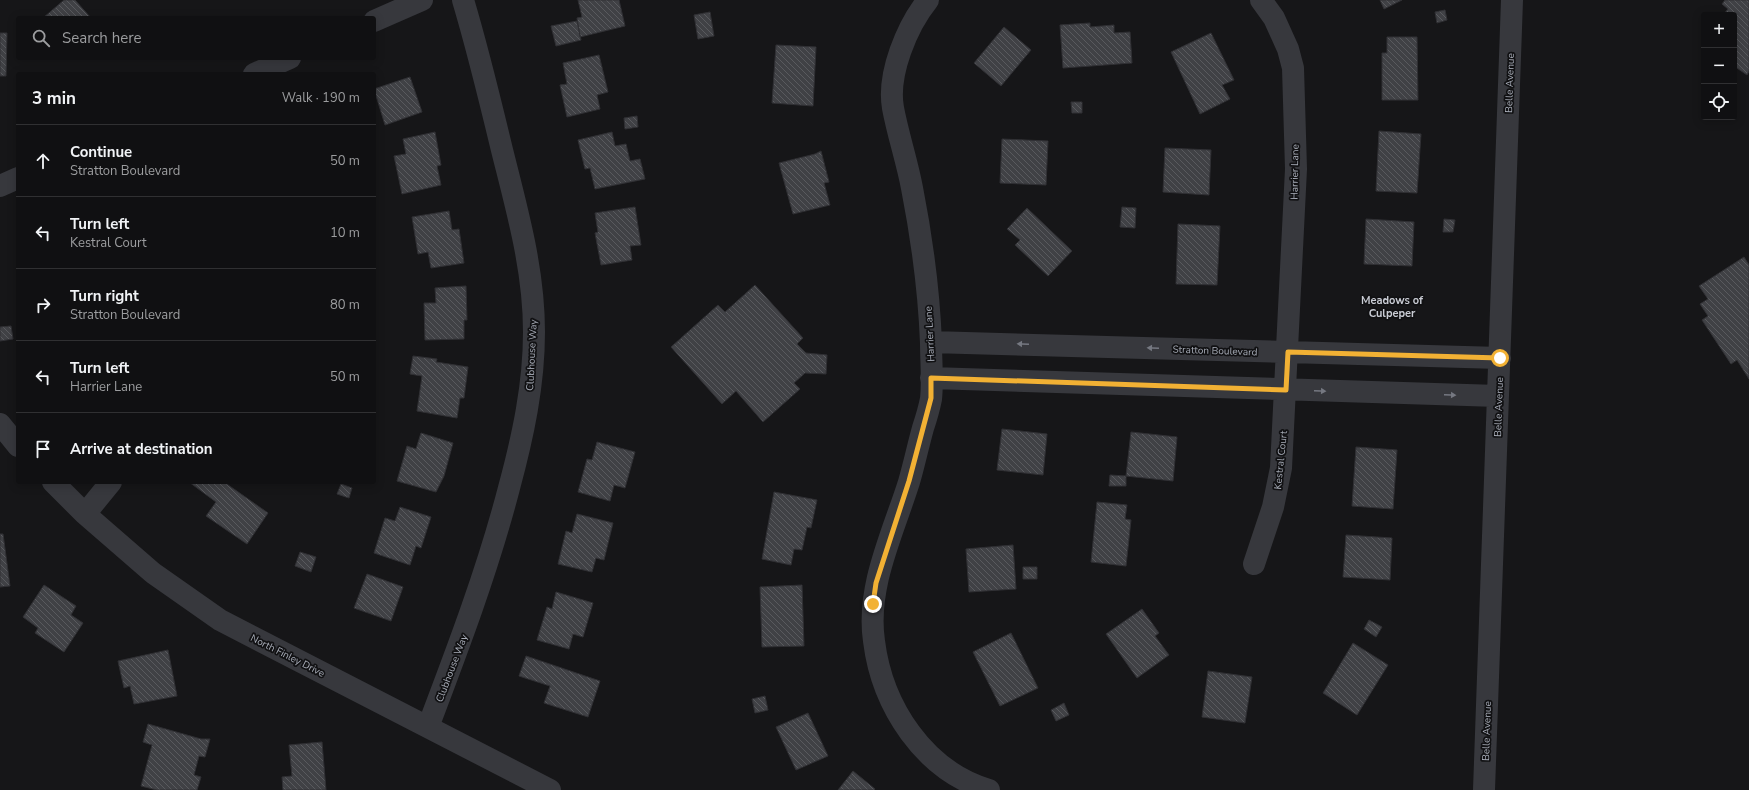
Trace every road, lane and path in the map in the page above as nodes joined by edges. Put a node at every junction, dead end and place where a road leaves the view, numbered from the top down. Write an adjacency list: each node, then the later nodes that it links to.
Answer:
1 (422, 0): 6 (street)
2 (463, 0): 23 (street, Clubhouse Way)
3 (928, 0): 11 (street, Harrier Lane)
4 (1261, 0): 12 (street, Harrier Lane)
5 (1512, 0): 13 (street, Belle Avenue)
6 (376, 20)
7 (286, 60): 8 (street)
8 (258, 72)
9 (16, 179): 10 (street)
10 (0, 186)
11 (931, 342): 12 (street, Stratton Boulevard, one-way to 11); 14 (street, Harrier Lane)
12 (1288, 352): 13 (street, Stratton Boulevard); 15 (street, Kestral Court)
13 (1500, 358): 16 (street, Belle Avenue)
14 (931, 378): 15 (street); 25 (street, Harrier Lane)
15 (1286, 390): 16 (street, one-way to 16); 22 (street, Kestral Court)
16 (1498, 396): 26 (street, Belle Avenue)
17 (0, 424): 18 (street)
18 (16, 444)
19 (55, 484): 21 (street, North Finley Drive)
20 (109, 484): 21 (street)
21 (85, 514): 23 (street, North Finley Drive)
22 (1254, 564)
23 (428, 727): 24 (street, North Finley Drive)
24 (550, 790)
25 (989, 790)
26 (1484, 790)

